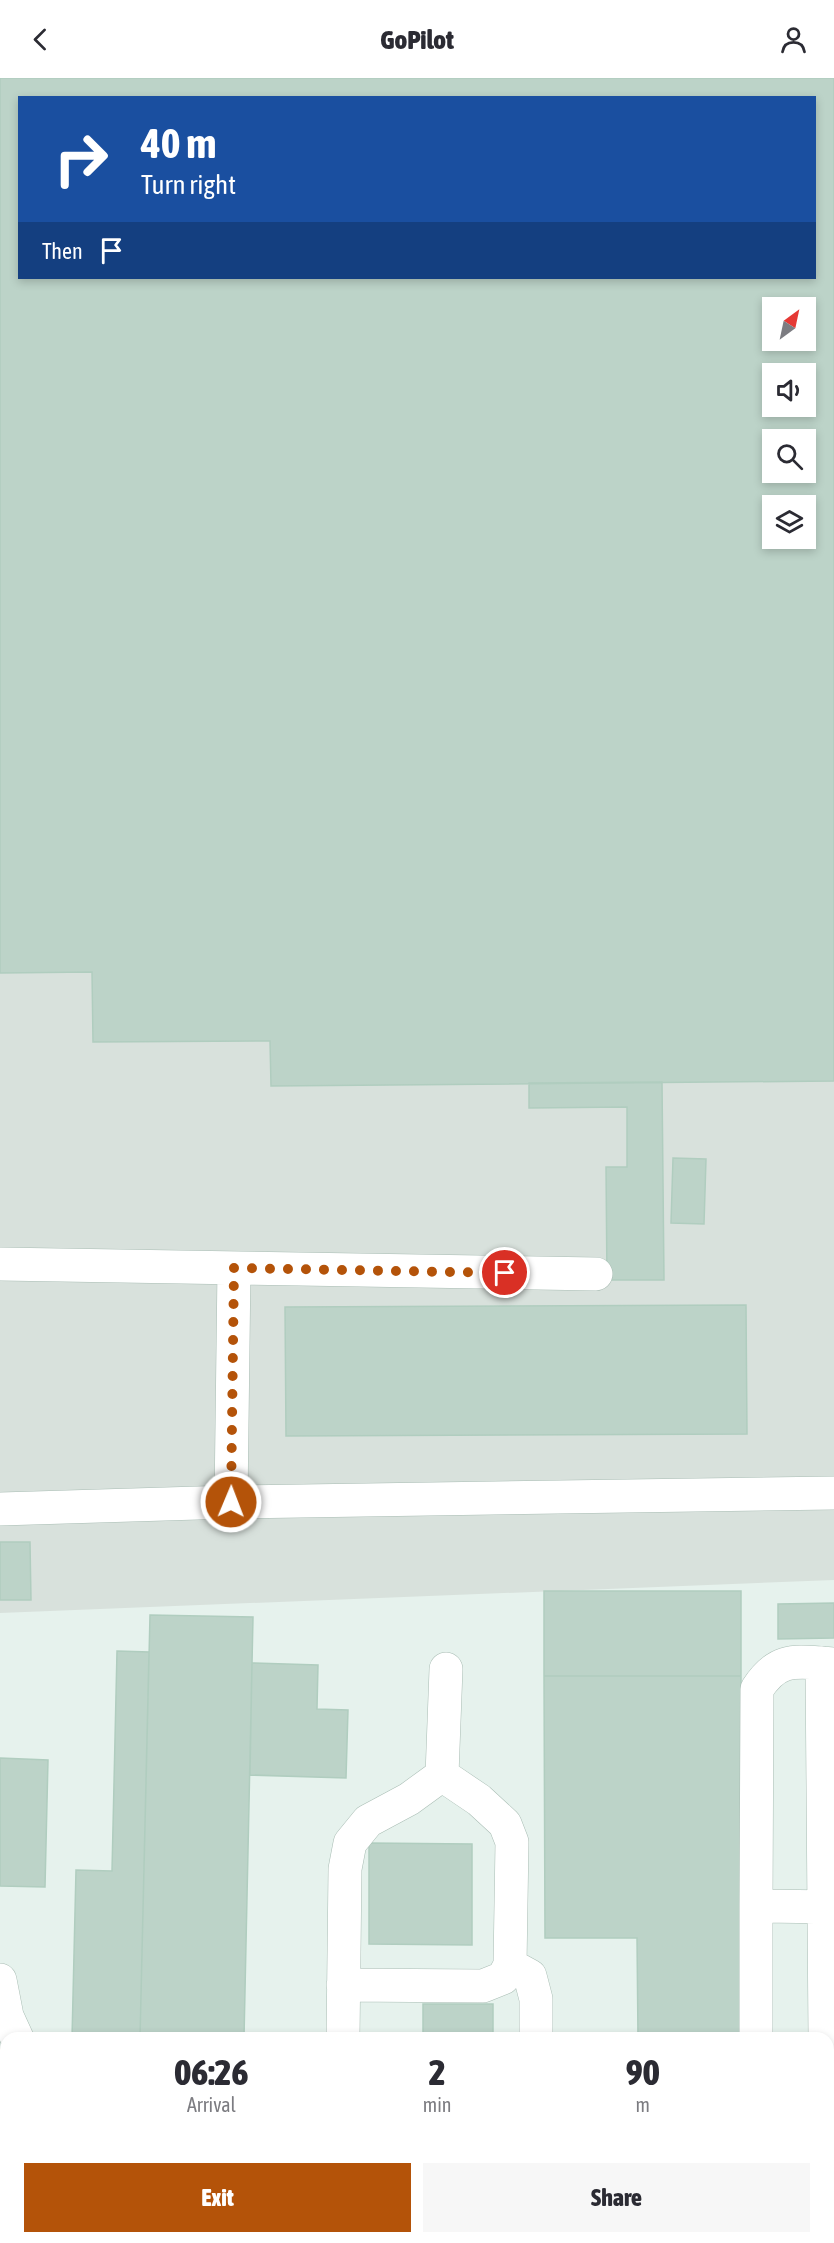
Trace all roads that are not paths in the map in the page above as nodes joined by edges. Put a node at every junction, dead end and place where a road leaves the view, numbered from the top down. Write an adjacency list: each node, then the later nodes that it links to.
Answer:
1 (0, 1264): 2 (lane)
2 (234, 1268): 3 (lane); 5 (lane)
3 (596, 1274)
4 (834, 1493): 5 (lane)
5 (231, 1502): 6 (lane)
6 (0, 1509)
7 (828, 1663): 10 (lane); 11 (lane)
8 (446, 1669): 9 (lane)
9 (442, 1775): 13 (lane); 15 (lane)
10 (829, 1798): 12 (lane)
11 (756, 1906): 12 (lane); 19 (lane)
12 (829, 1906): 20 (lane)
13 (510, 1965): 15 (lane); 18 (lane)
14 (0, 1980): 16 (lane)
15 (343, 1985): 17 (lane)
16 (14, 2032)
17 (343, 2032)
18 (536, 2032)
19 (756, 2032)
20 (825, 2032)

